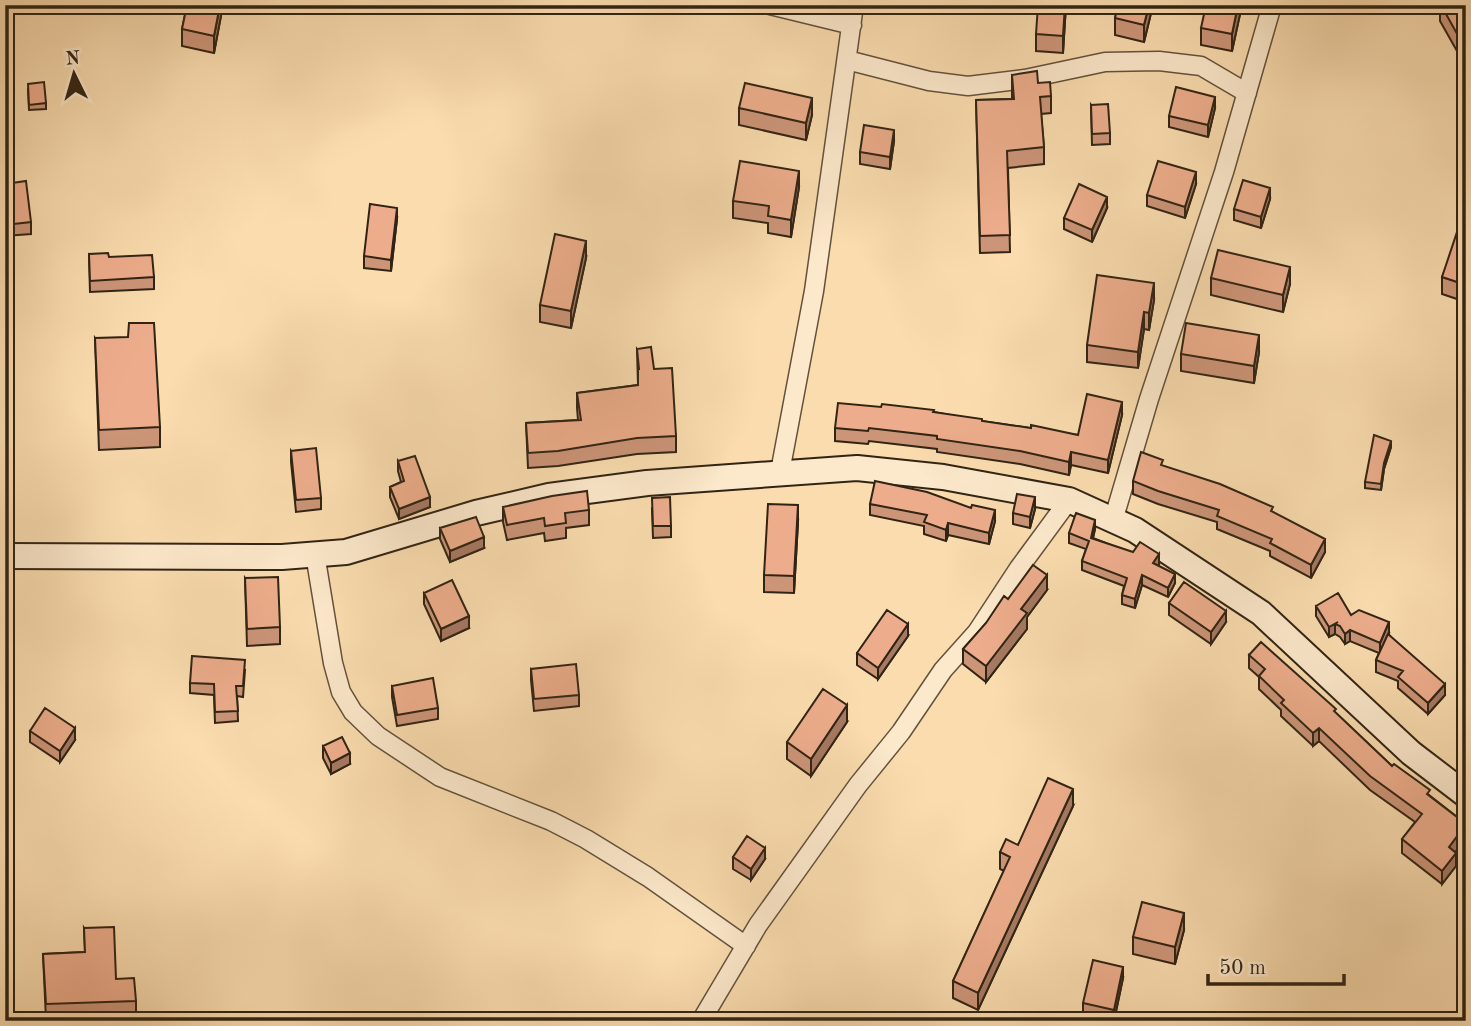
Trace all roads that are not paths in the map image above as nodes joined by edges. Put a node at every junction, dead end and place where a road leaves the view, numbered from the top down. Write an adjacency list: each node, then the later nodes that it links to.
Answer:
1 (770, 5): 4 (street)
2 (854, 5): 4 (street)
3 (1272, 5): 6 (street)
4 (852, 25): 5 (street)
5 (847, 60): 6 (street); 7 (street)
6 (1247, 93): 9 (street)
7 (780, 472): 8 (street); 10 (street)
8 (1069, 500): 9 (street); 13 (street)
9 (1113, 521): 12 (street)
10 (315, 554): 11 (street); 13 (street)
11 (5, 556)
12 (1466, 795)
13 (746, 946): 14 (street)
14 (701, 1021)

